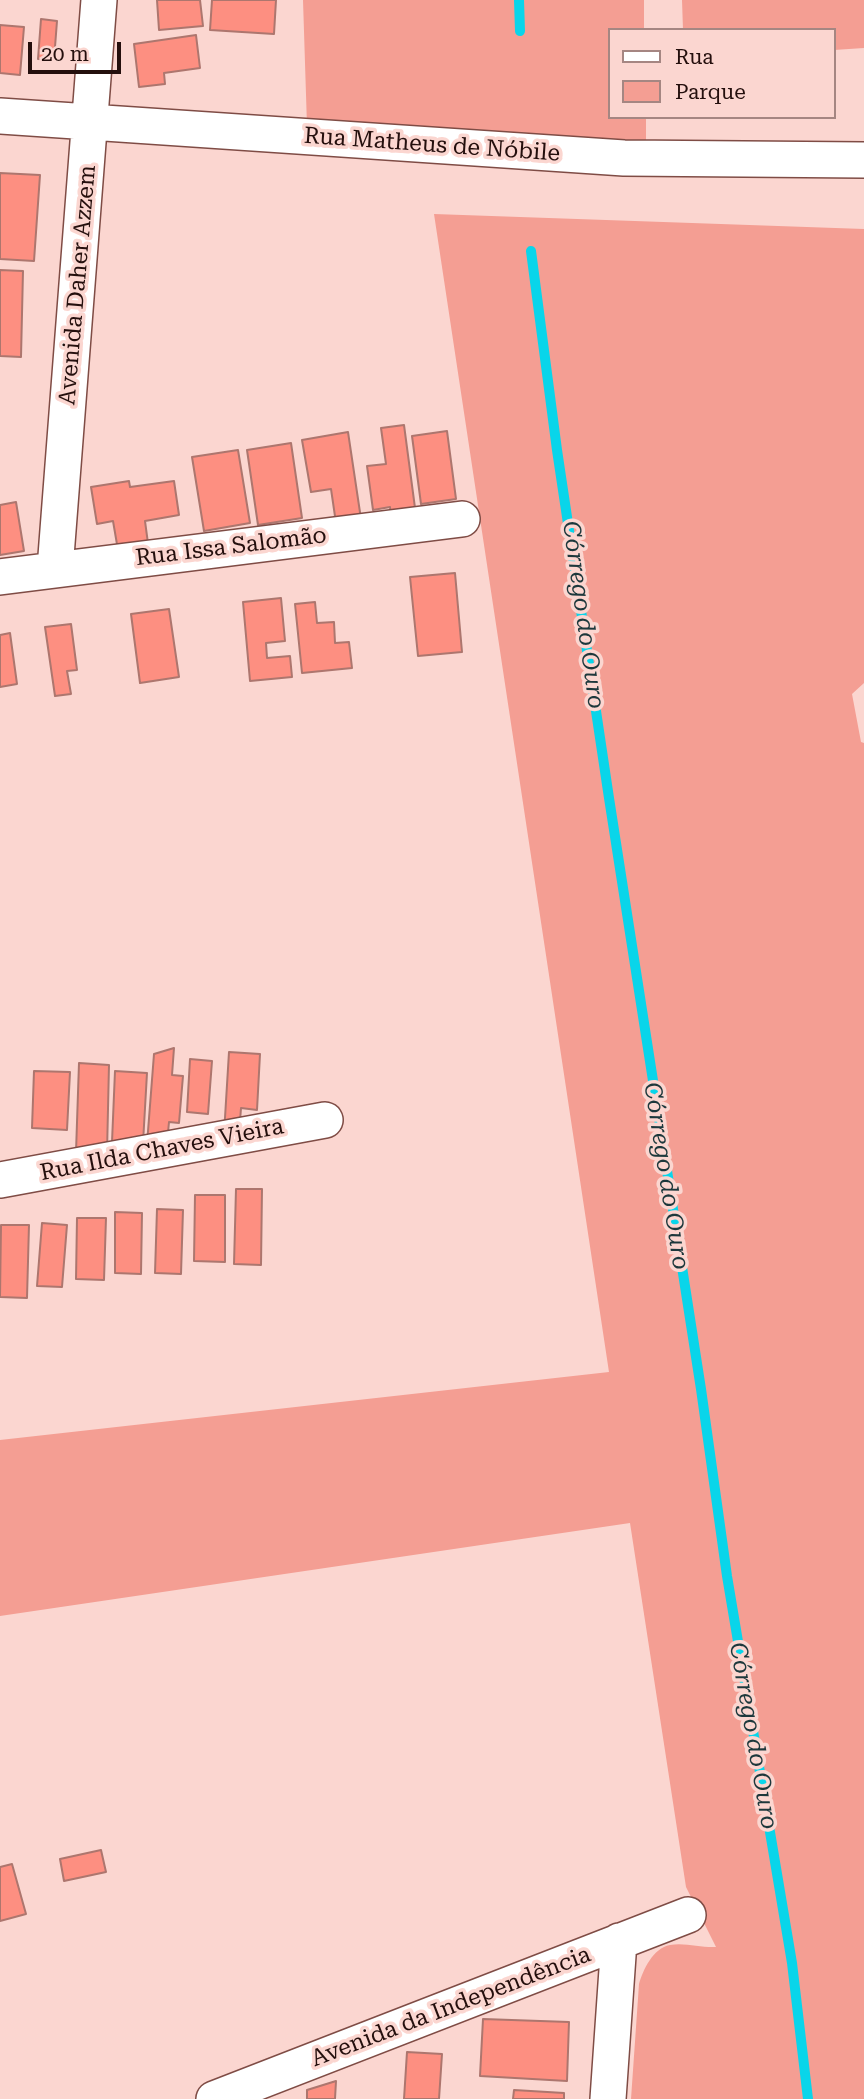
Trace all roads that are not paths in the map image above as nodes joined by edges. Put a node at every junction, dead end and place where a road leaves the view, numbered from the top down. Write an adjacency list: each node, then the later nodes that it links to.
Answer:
1 (99, 0): 3 (street, Avenida Daher Azzem)
2 (0, 116): 3 (street, Rua Matheus de Nóbile)
3 (91, 122): 4 (street, Rua Matheus de Nóbile); 6 (street, Avenida Daher Azzem)
4 (864, 160)
5 (462, 519): 6 (street, Rua Issa Salomão)
6 (55, 569): 7 (street, Rua Issa Salomão)
7 (0, 577)
8 (325, 1120): 9 (street, Rua Ilda Chaves Vieira)
9 (0, 1180)
10 (688, 1915): 11 (street, Avenida da Independência)
11 (619, 1941): 12 (street, Avenida da Independência); 14 (street)
12 (276, 2087): 13 (street, Avenida da Independência)
13 (214, 2099)
14 (608, 2099)

